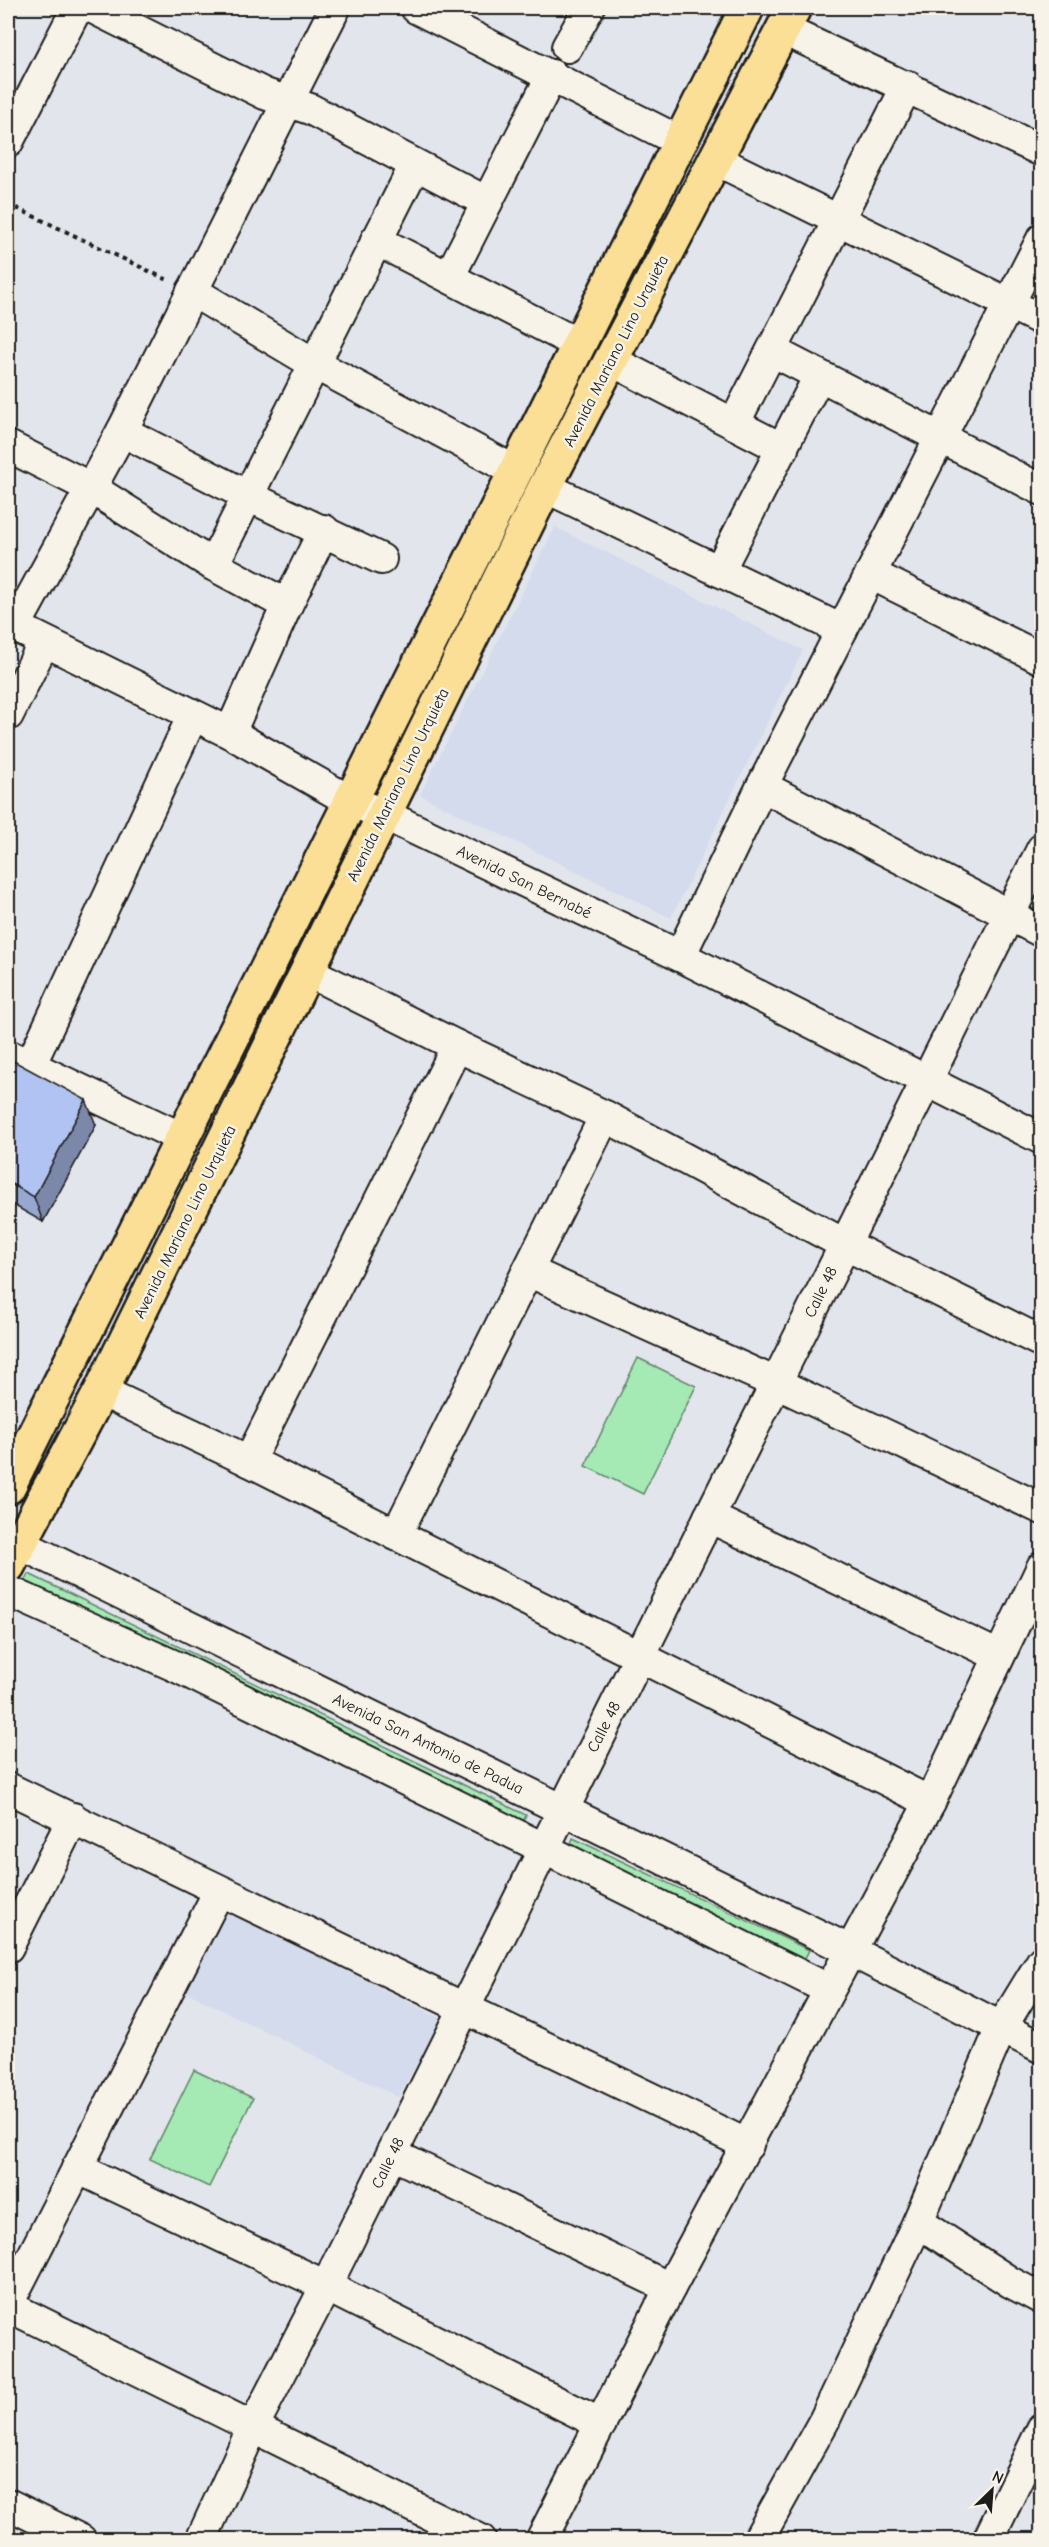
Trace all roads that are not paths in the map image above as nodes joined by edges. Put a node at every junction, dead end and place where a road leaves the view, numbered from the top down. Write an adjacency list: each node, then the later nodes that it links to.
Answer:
1 (77, 8): 13 (street)
2 (93, 8): 11 (street)
3 (335, 8): 11 (street)
4 (417, 8): 9 (street)
5 (589, 8): 8 (street)
6 (747, 8): 12 (main road)
7 (788, 19): 10 (street); 15 (main road, Avenida Mariano Lino Urquieta)
8 (567, 46)
9 (552, 75): 12 (street); 17 (street)
10 (907, 86): 14 (street); 18 (street)
11 (288, 102): 16 (street); 22 (street)
12 (679, 141): 25 (main road)
13 (8, 142)
14 (1041, 151)
15 (714, 159): 18 (street); 27 (main road, Avenida Mariano Lino Urquieta)
16 (415, 165): 17 (street); 20 (street)
17 (487, 202): 21 (street)
18 (836, 220): 23 (street); 26 (street)
19 (1041, 239): 23 (street)
20 (376, 240): 21 (street); 28 (street)
21 (448, 277): 25 (street)
22 (192, 291): 28 (street); 31 (street)
23 (1008, 303): 24 (street); 32 (street)
24 (1041, 320)
25 (578, 344): 35 (main road)
26 (772, 351): 29 (street); 30 (street)
27 (612, 361): 30 (street); 36 (main road, Avenida Mariano Lino Urquieta)
28 (314, 363): 35 (street); 39 (street)
29 (819, 376): 32 (street); 34 (street)
30 (734, 424): 34 (street)
31 (122, 431): 37 (street); 39 (street)
32 (940, 438): 38 (street); 44 (street)
33 (8, 446): 37 (street)
34 (783, 449): 43 (street)
35 (515, 471): 54 (main road)
36 (545, 487): 43 (street); 55 (main road, Avenida Mariano Lino Urquieta)
37 (91, 488): 42 (street); 46 (street)
38 (1041, 490)
39 (248, 496): 40 (street); 42 (street)
40 (324, 530): 41 (street); 45 (street)
41 (381, 559)
42 (213, 565): 45 (street)
43 (719, 571): 47 (street)
44 (871, 574): 47 (street); 49 (street)
45 (287, 605): 52 (street)
46 (11, 625): 48 (street, Avenida San Bernabé)
47 (842, 630): 53 (street)
48 (44, 642): 50 (street); 51 (street, Avenida San Bernabé)
49 (1041, 659)
50 (8, 715)
51 (193, 715): 52 (street, Avenida San Bernabé); 62 (street)
52 (230, 732): 54 (street, Avenida San Bernabé)
53 (762, 786): 57 (street); 59 (street)
54 (350, 801): 55 (street, Avenida San Bernabé); 65 (main road)
55 (383, 814): 59 (street, Avenida San Bernabé); 60 (main road, Avenida Mariano Lino Urquieta)
56 (1041, 849): 57 (street, Calle 48)
57 (1009, 916): 58 (street); 63 (street, Calle 48)
58 (1041, 932)
59 (680, 956): 63 (street, Avenida San Bernabé)
60 (309, 972): 61 (street); 71 (main road, Avenida Mariano Lino Urquieta)
61 (457, 1046): 64 (street); 72 (street)
62 (19, 1060): 65 (street)
63 (927, 1080): 66 (street, Avenida San Bernabé); 67 (street, Calle 48)
64 (605, 1116): 67 (street); 68 (street)
65 (182, 1138): 73 (main road)
66 (1041, 1139)
67 (844, 1244): 69 (street); 70 (street, Calle 48)
68 (528, 1271): 70 (street); 76 (street)
69 (1041, 1342)
70 (776, 1383): 74 (street); 75 (street, Calle 48)
71 (101, 1391): 72 (street); 77 (main road, Avenida Mariano Lino Urquieta)
72 (249, 1461): 76 (street)
73 (8, 1487)
74 (1041, 1509)
75 (709, 1517): 81 (street, Calle 48); 82 (street)
76 (396, 1534): 81 (street)
77 (11, 1549): 80 (street, Avenida San Antonio de Padua)
78 (1041, 1567): 82 (street)
79 (8, 1591): 83 (street)
80 (195, 1630): 83 (street); 84 (street, Avenida San Antonio de Padua)
81 (640, 1656): 87 (street); 88 (street, Calle 48)
82 (999, 1656): 87 (street)
83 (177, 1667): 85 (street)
84 (370, 1716): 85 (street); 88 (street, Avenida San Antonio de Padua)
85 (352, 1754): 90 (street)
86 (8, 1788): 89 (street)
87 (930, 1802): 93 (street)
88 (563, 1810): 90 (street, Calle 48); 93 (street, Avenida San Antonio de Padua)
89 (73, 1818): 91 (street); 92 (street)
90 (544, 1848): 95 (street); 96 (street, Calle 48)
91 (219, 1891): 96 (street); 101 (street)
92 (8, 1947)
93 (849, 1950): 95 (street); 97 (street, Avenida San Antonio de Padua)
94 (1041, 1960): 97 (street)
95 (828, 1989): 99 (street)
96 (464, 2010): 99 (street); 100 (street, Calle 48)
97 (1001, 2028): 98 (street, Avenida San Antonio de Padua); 102 (street)
98 (1041, 2048)
99 (748, 2145): 104 (street)
100 (392, 2154): 103 (street, Calle 48); 104 (street)
101 (77, 2168): 103 (street); 106 (street)
102 (918, 2222): 105 (street); 116 (street)
103 (326, 2286): 107 (street); 108 (street, Calle 48)
104 (670, 2288): 107 (street)
105 (1041, 2299)
106 (8, 2305): 108 (street)
107 (601, 2424): 115 (street)
108 (253, 2427): 113 (street, Calle 48); 114 (street)
109 (1041, 2429): 110 (street)
110 (1033, 2470): 117 (street)
111 (8, 2504): 112 (street)
112 (81, 2540)
113 (201, 2540)
114 (481, 2540)
115 (541, 2540)
116 (758, 2540)
117 (987, 2540)

